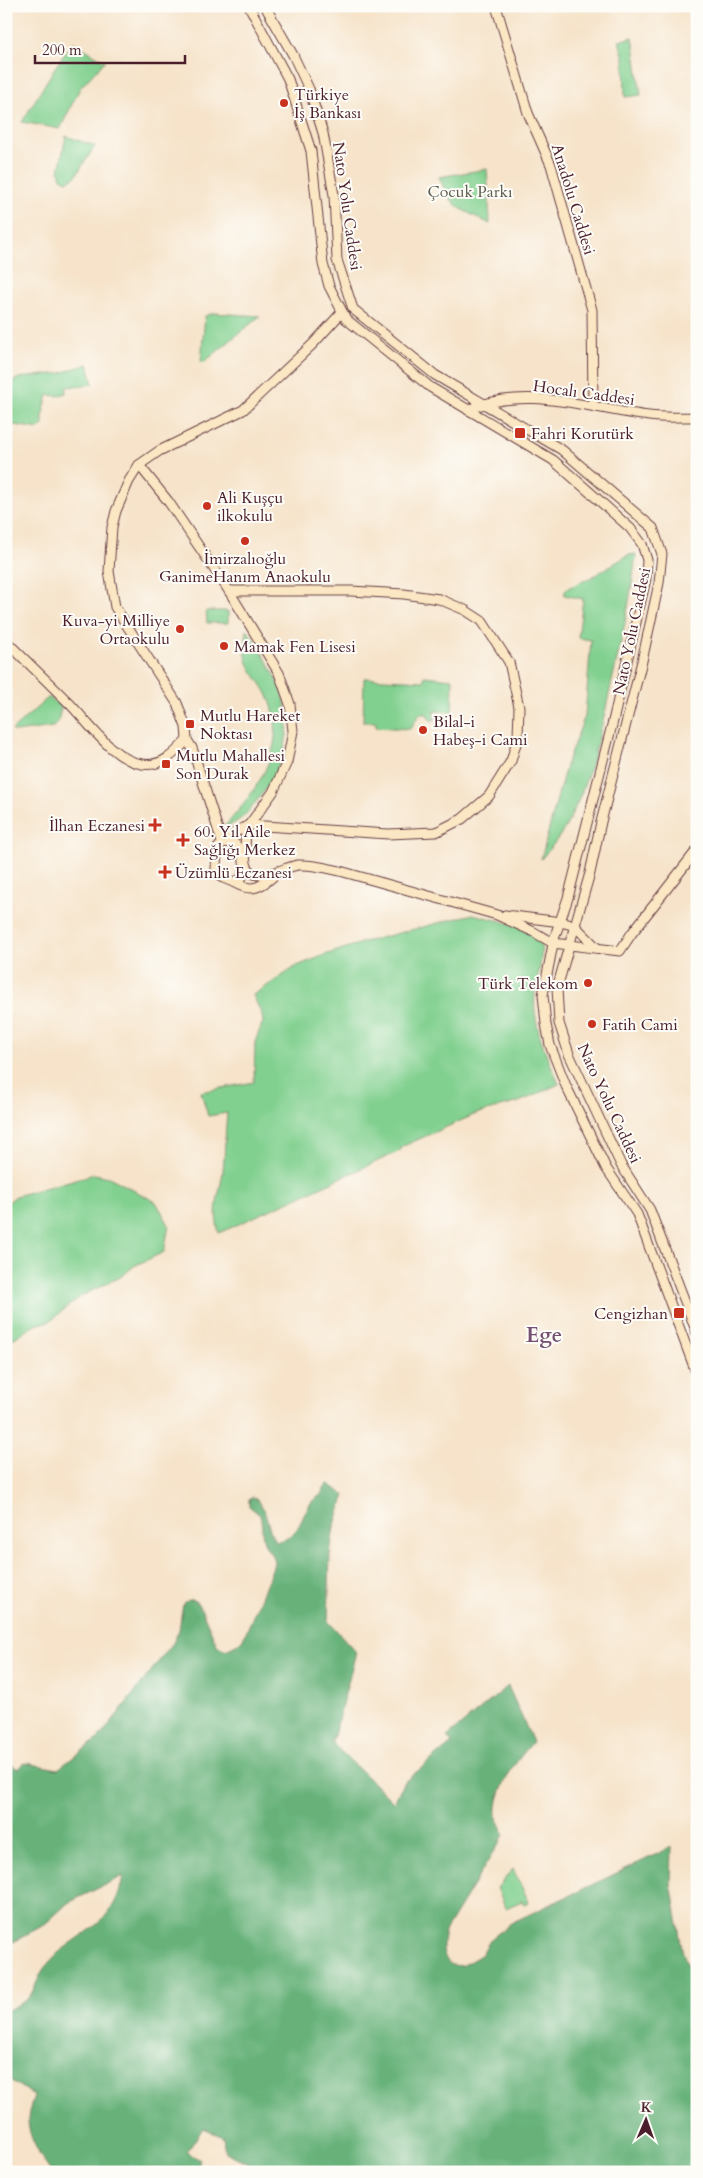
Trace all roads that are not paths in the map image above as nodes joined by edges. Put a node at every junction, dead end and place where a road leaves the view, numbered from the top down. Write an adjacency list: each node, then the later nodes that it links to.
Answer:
1 (249, 6): 4 (main road)
2 (265, 6): 5 (main road, Nato Yolu Caddesi)
3 (496, 6): 6 (main road, Anadolu Caddesi)
4 (344, 316): 7 (main road); 9 (main road)
5 (484, 403): 6 (main road, Hocalı Caddesi); 7 (main road, Hocalı Caddesi); 21 (main road, Nato Yolu Caddesi)
6 (593, 406): 8 (main road, Hocalı Caddesi)
7 (468, 410): 20 (main road)
8 (697, 415)
9 (139, 465): 10 (main road); 12 (main road)
10 (229, 591): 13 (main road); 13 (main road)
11 (6, 641): 12 (main road)
12 (187, 740): 14 (main road)
13 (248, 826): 14 (main road); 16 (main road)
14 (222, 842): 16 (main road); 18 (main road)
15 (697, 850): 24 (main road)
16 (244, 861): 17 (main road); 18 (main road)
17 (280, 871): 18 (main road); 19 (main road)
18 (233, 882)
19 (497, 915): 20 (main road); 22 (main road)
20 (561, 922): 21 (main road); 22 (main road)
21 (575, 926): 23 (main road, Nato Yolu Caddesi); 24 (main road)
22 (553, 943): 23 (main road); 26 (main road)
23 (569, 946): 24 (main road); 25 (main road, Nato Yolu Caddesi)
24 (598, 948)
25 (697, 1333)
26 (697, 1374)

